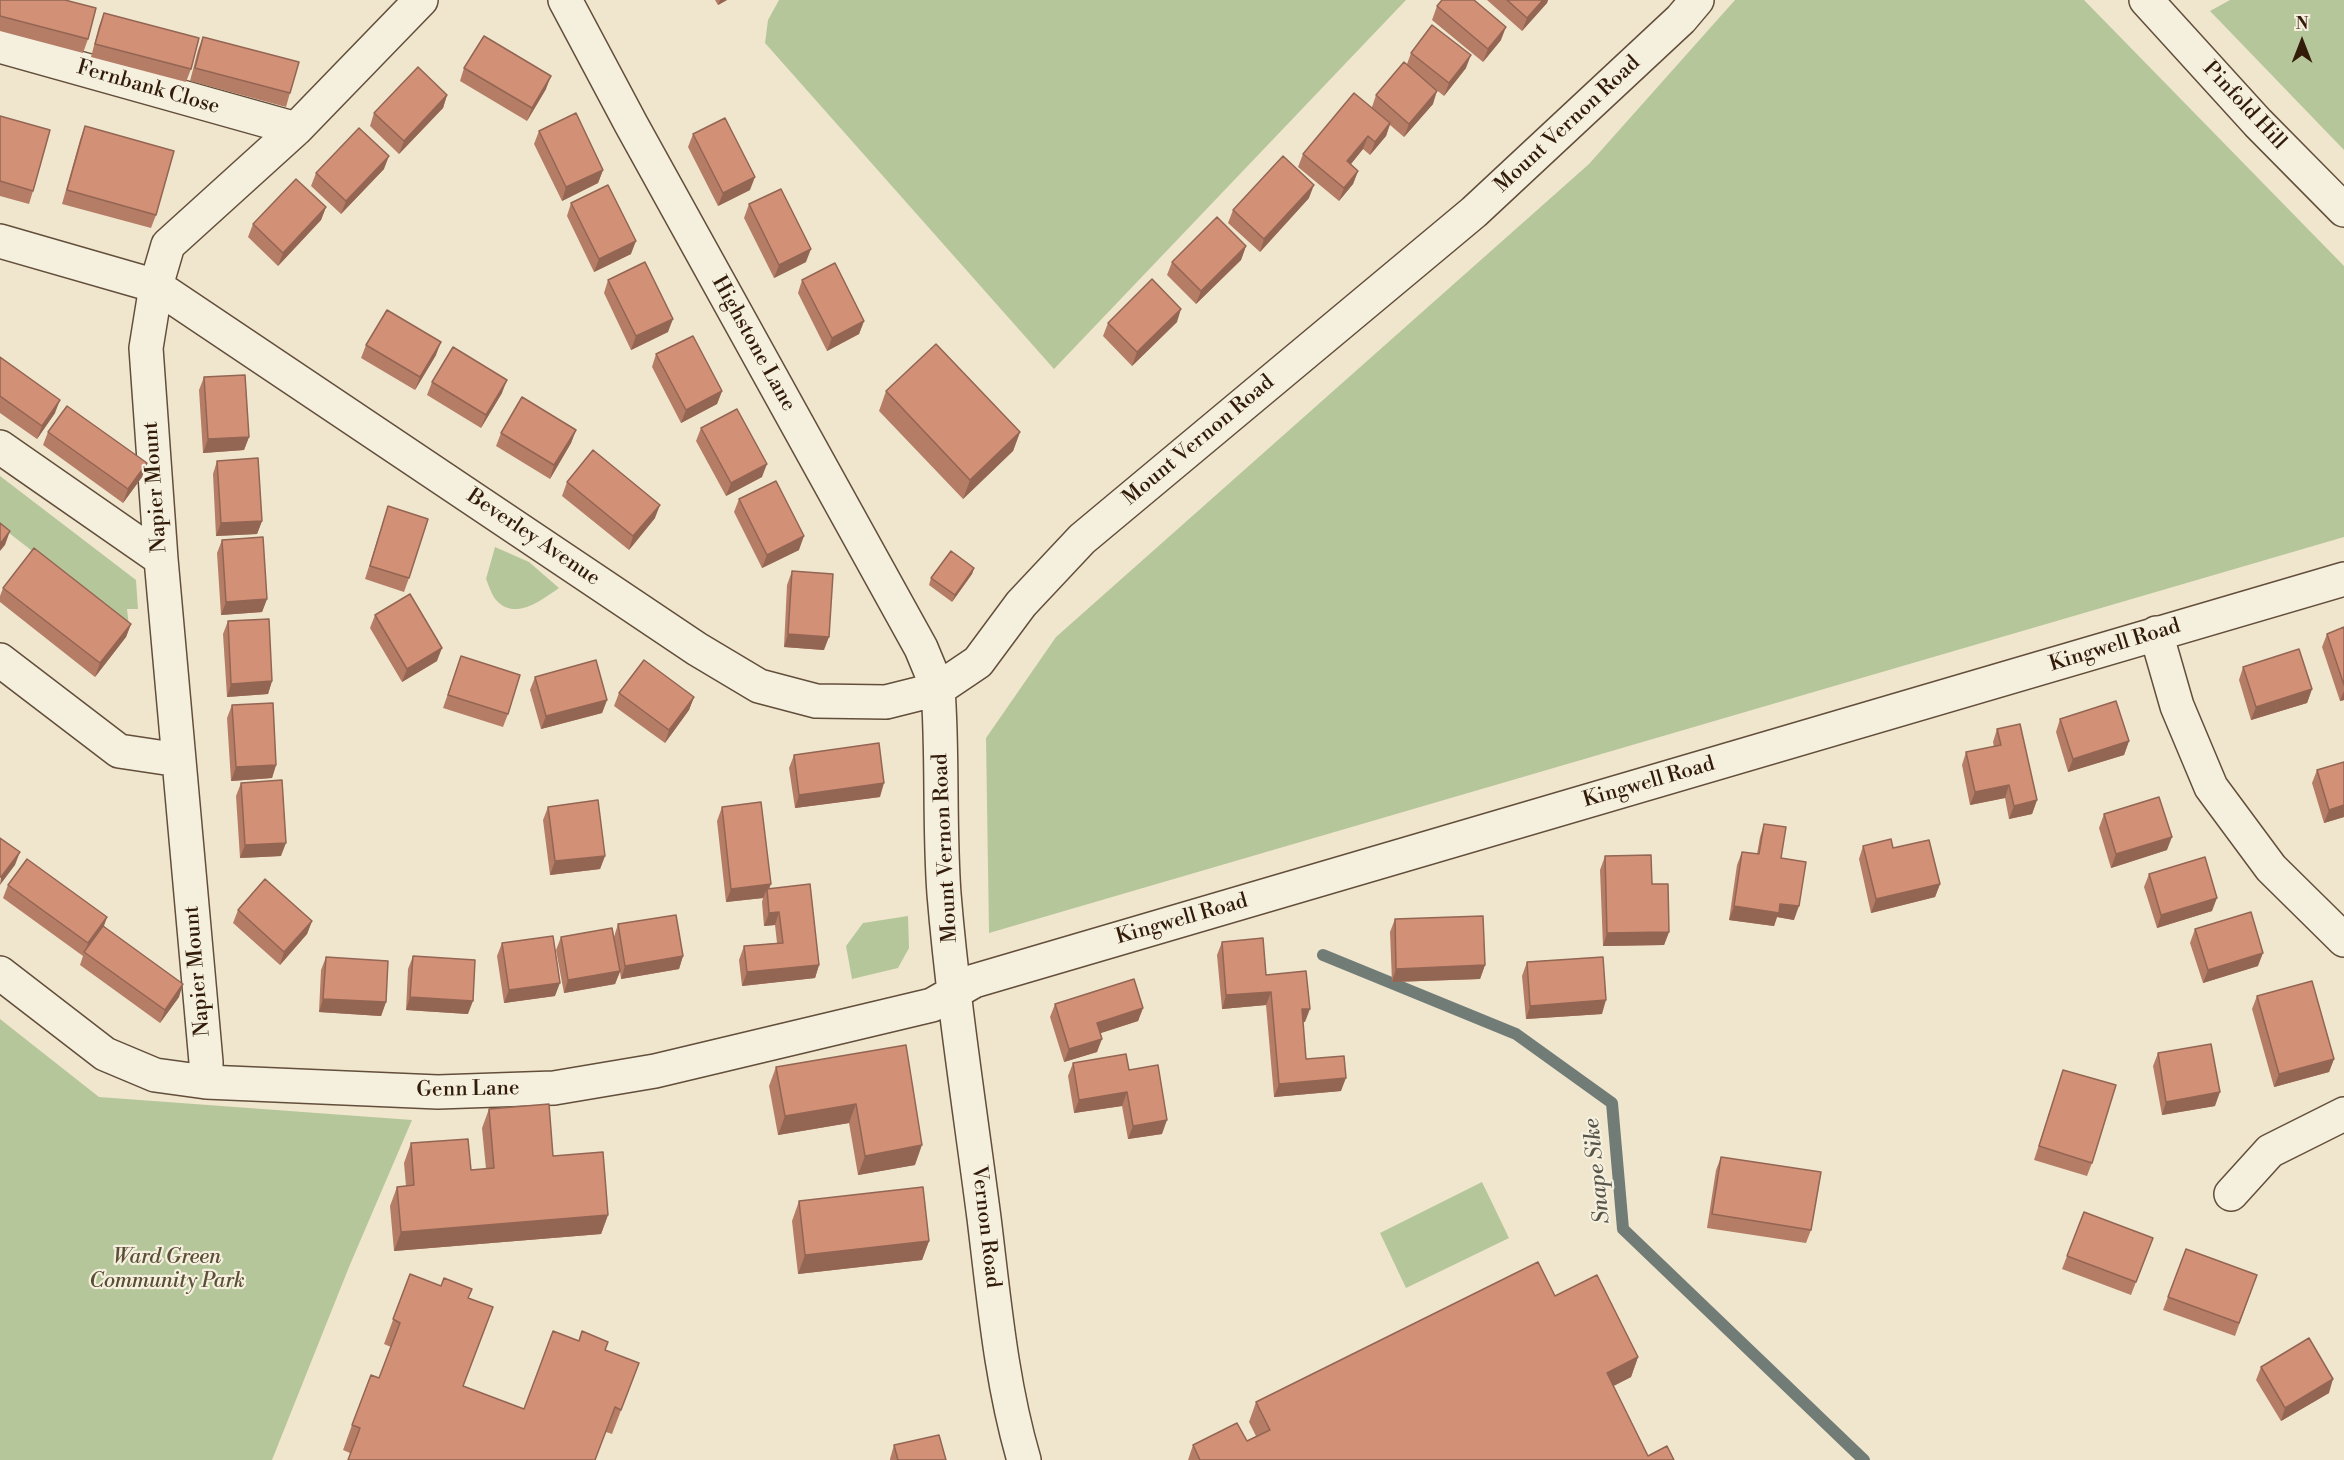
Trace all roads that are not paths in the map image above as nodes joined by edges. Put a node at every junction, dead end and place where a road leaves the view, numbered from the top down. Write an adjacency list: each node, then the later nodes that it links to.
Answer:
1 (421, 0): 6 (street, Napier Mount)
2 (565, 0): 15 (street, Highstone Lane)
3 (1697, 0): 15 (street, Mount Vernon Road)
4 (2146, 0): 7 (street, Pinfold Hill)
5 (0, 46): 6 (street, Fernbank Close)
6 (296, 129): 9 (street, Napier Mount)
7 (2344, 210)
8 (0, 241): 9 (street, Beverley Avenue)
9 (156, 286): 11 (street, Napier Mount); 15 (street, Beverley Avenue)
10 (0, 447): 11 (street)
11 (161, 559): 16 (street, Napier Mount)
12 (2344, 579): 13 (street, Kingwell Road)
13 (2156, 633): 17 (street); 19 (street, Kingwell Road)
14 (0, 660): 16 (street)
15 (938, 689): 19 (street, Mount Vernon Road)
16 (179, 760): 20 (street, Napier Mount)
17 (2344, 940)
18 (0, 974): 20 (street, Genn Lane)
19 (955, 992): 20 (street, Genn Lane); 23 (street, Vernon Road)
20 (206, 1082)
21 (2344, 1114): 22 (street)
22 (2231, 1194)
23 (1024, 1460)

